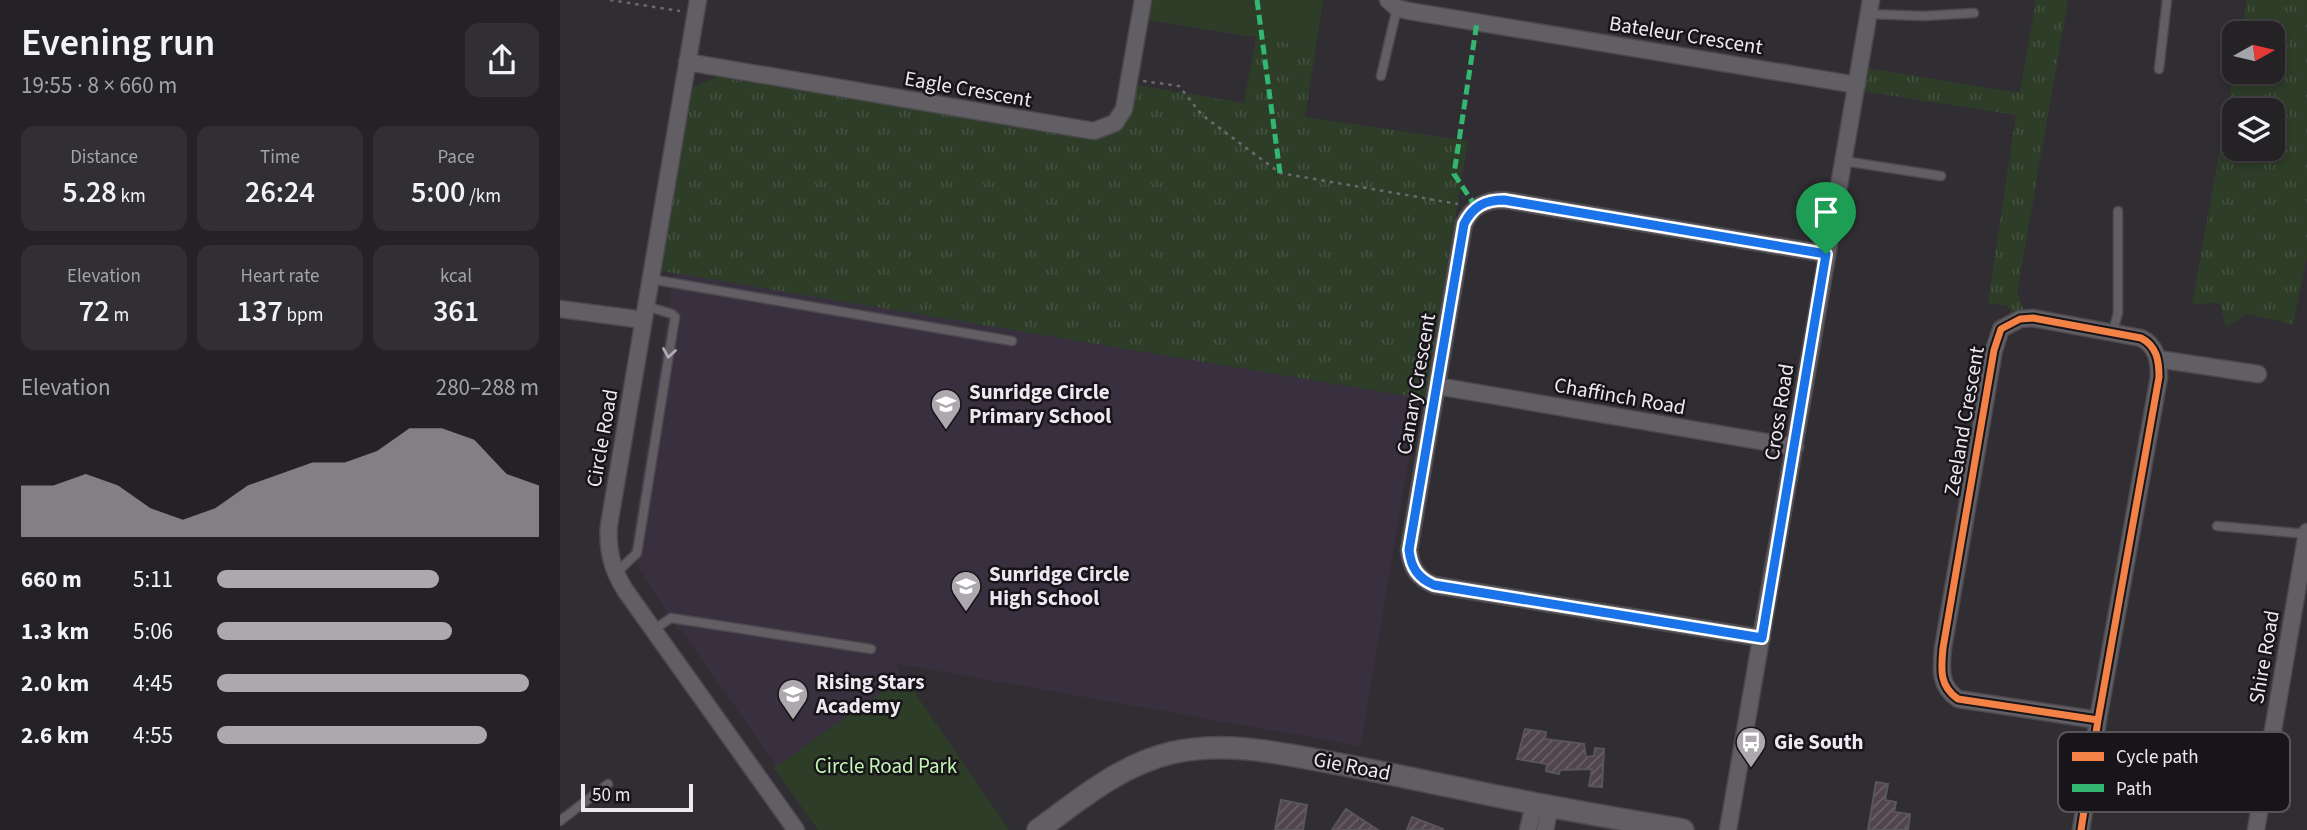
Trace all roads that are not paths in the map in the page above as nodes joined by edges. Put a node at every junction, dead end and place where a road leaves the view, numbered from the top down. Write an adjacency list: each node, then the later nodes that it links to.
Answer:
1 (1143, 0): 7 (street, Eagle Crescent)
2 (2167, 0): 8 (lane)
3 (1392, 4): 9 (lane); 10 (street, Bateleur Crescent)
4 (696, 7): 7 (street, Circle Road)
5 (1870, 7): 6 (lane); 10 (street, Cross Road)
6 (1974, 13)
7 (687, 62): 15 (street, Circle Road)
8 (2159, 69)
9 (1381, 76)
10 (1857, 85): 11 (street, Cross Road)
11 (1844, 161): 12 (lane); 14 (street, Cross Road)
12 (1941, 176)
13 (2118, 211): 18 (lane)
14 (1826, 254): 22 (street, Canary Crescent); 23 (street, Cross Road)
15 (650, 279): 17 (street, Circle Road); 19 (lane)
16 (560, 309): 17 (street)
17 (645, 313): 26 (street, Circle Road); 26 (lane, one-way to 26)
18 (2113, 331): 20 (street, Zeeland Crescent); 30 (street, Zeeland Crescent)
19 (1012, 341)
20 (2158, 359): 21 (street); 30 (street)
21 (2258, 374)
22 (1437, 386): 23 (street, Chaffinch Road); 28 (street, Canary Crescent)
23 (1795, 447): 28 (street, Cross Road)
24 (2217, 526): 25 (lane)
25 (2307, 533): 32 (street, Shire Road)
26 (615, 574): 27 (street, Circle Road)
27 (653, 630): 29 (lane); 38 (street, Circle Road)
28 (1762, 638): 43 (street, Cross Road)
29 (871, 649)
30 (2098, 720): 31 (street)
31 (2096, 732)
32 (2273, 732)
33 (608, 784): 37 (lane)
34 (1542, 805): 39 (street, Gie Road); 40 (street); 41 (street); 42 (street, Gie Road)
35 (2084, 812): 44 (street)
36 (2259, 812): 45 (street, Shire Road)
37 (560, 821)
38 (796, 830)
39 (1038, 830)
40 (1528, 830)
41 (1545, 830)
42 (1683, 830)
43 (1728, 830)
44 (2081, 830)
45 (2256, 830)

